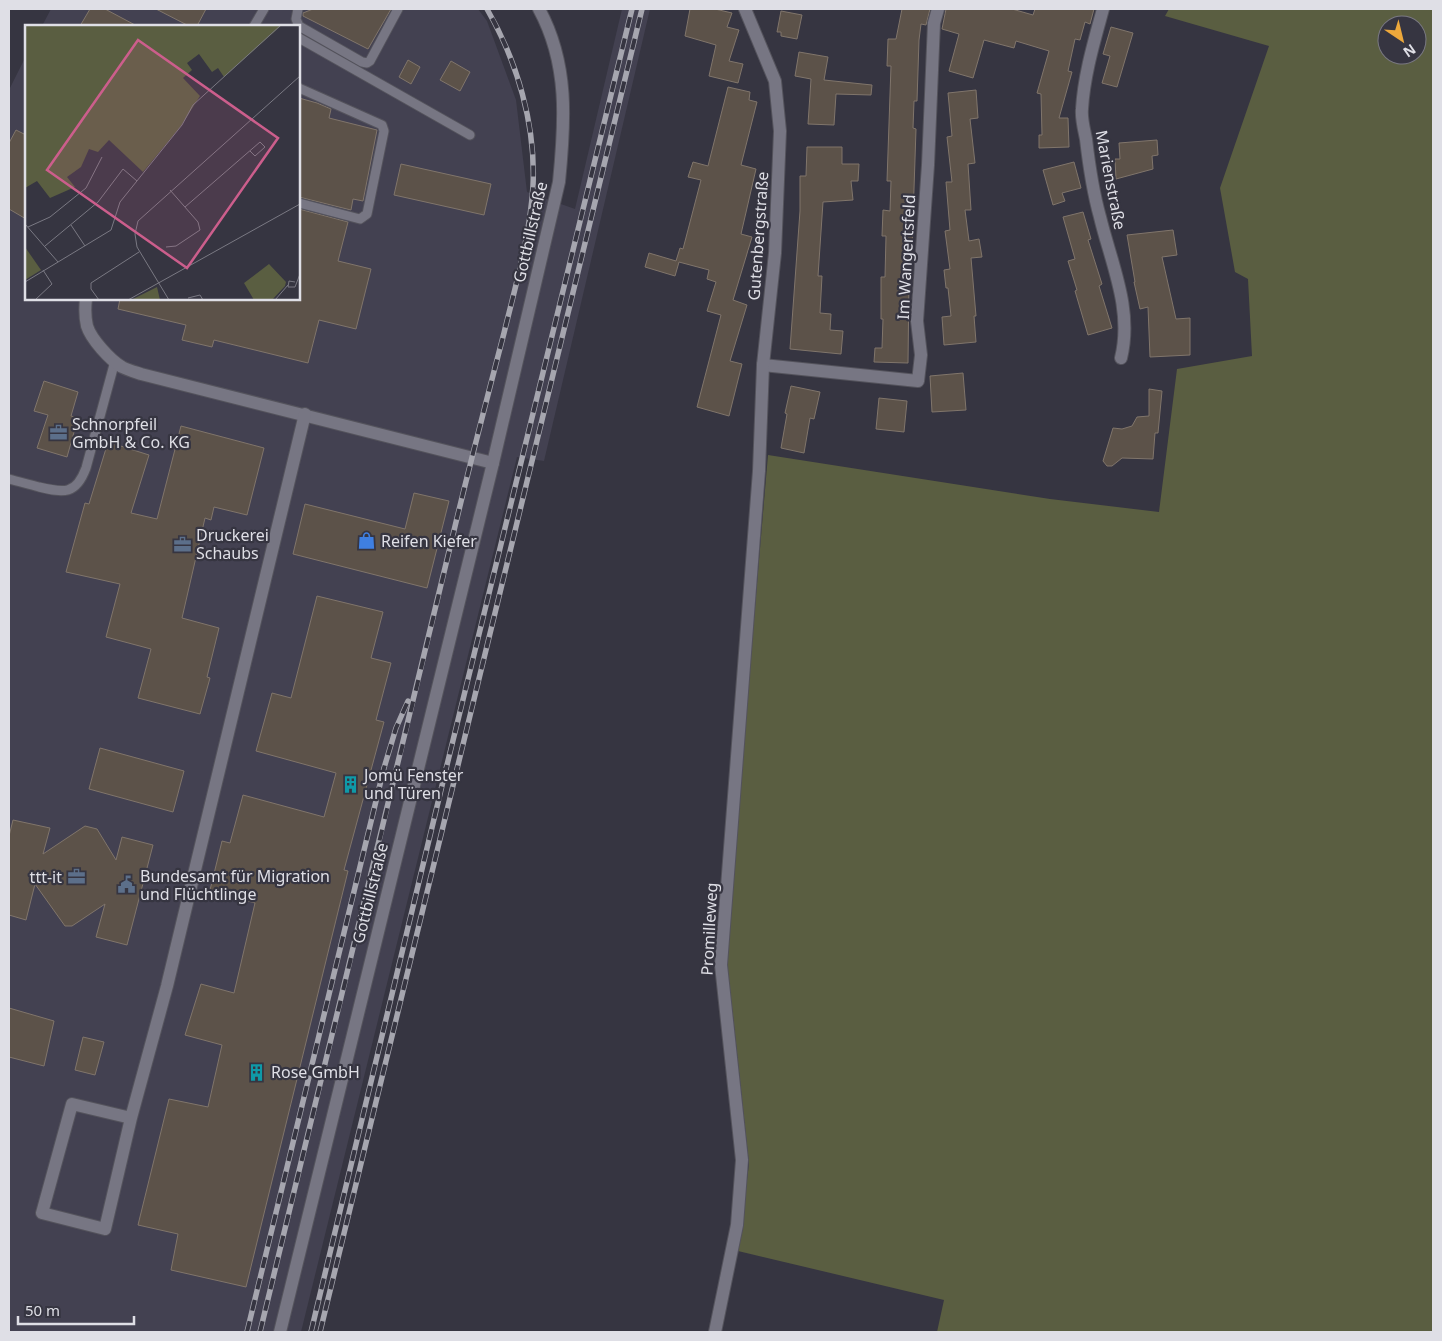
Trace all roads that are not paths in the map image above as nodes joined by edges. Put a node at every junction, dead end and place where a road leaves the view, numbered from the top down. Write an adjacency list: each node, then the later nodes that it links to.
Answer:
1 (264, 9): 8 (lane)
2 (298, 9): 9 (lane)
3 (398, 9): 10 (lane)
4 (539, 9): 20 (street, Gottbillstraße)
5 (745, 9): 18 (street, Gutenbergstraße)
6 (938, 9): 18 (street, Im Wangertsfeld)
7 (1103, 9): 16 (street, Marienstraße)
8 (255, 25)
9 (299, 25)
10 (300, 27)
11 (300, 39): 13 (lane)
12 (300, 88): 14 (lane)
13 (470, 135)
14 (300, 203)
15 (86, 300): 17 (street)
16 (1121, 358)
17 (115, 361): 19 (street); 22 (lane)
18 (763, 365): 21 (street, Gutenbergstraße)
19 (305, 414): 20 (street); 23 (street)
20 (493, 462): 24 (street, Gottbillstraße)
21 (759, 471): 25 (street, Promilleweg)
22 (9, 479)
23 (131, 1118): 23 (street)
24 (280, 1332)
25 (715, 1332)

